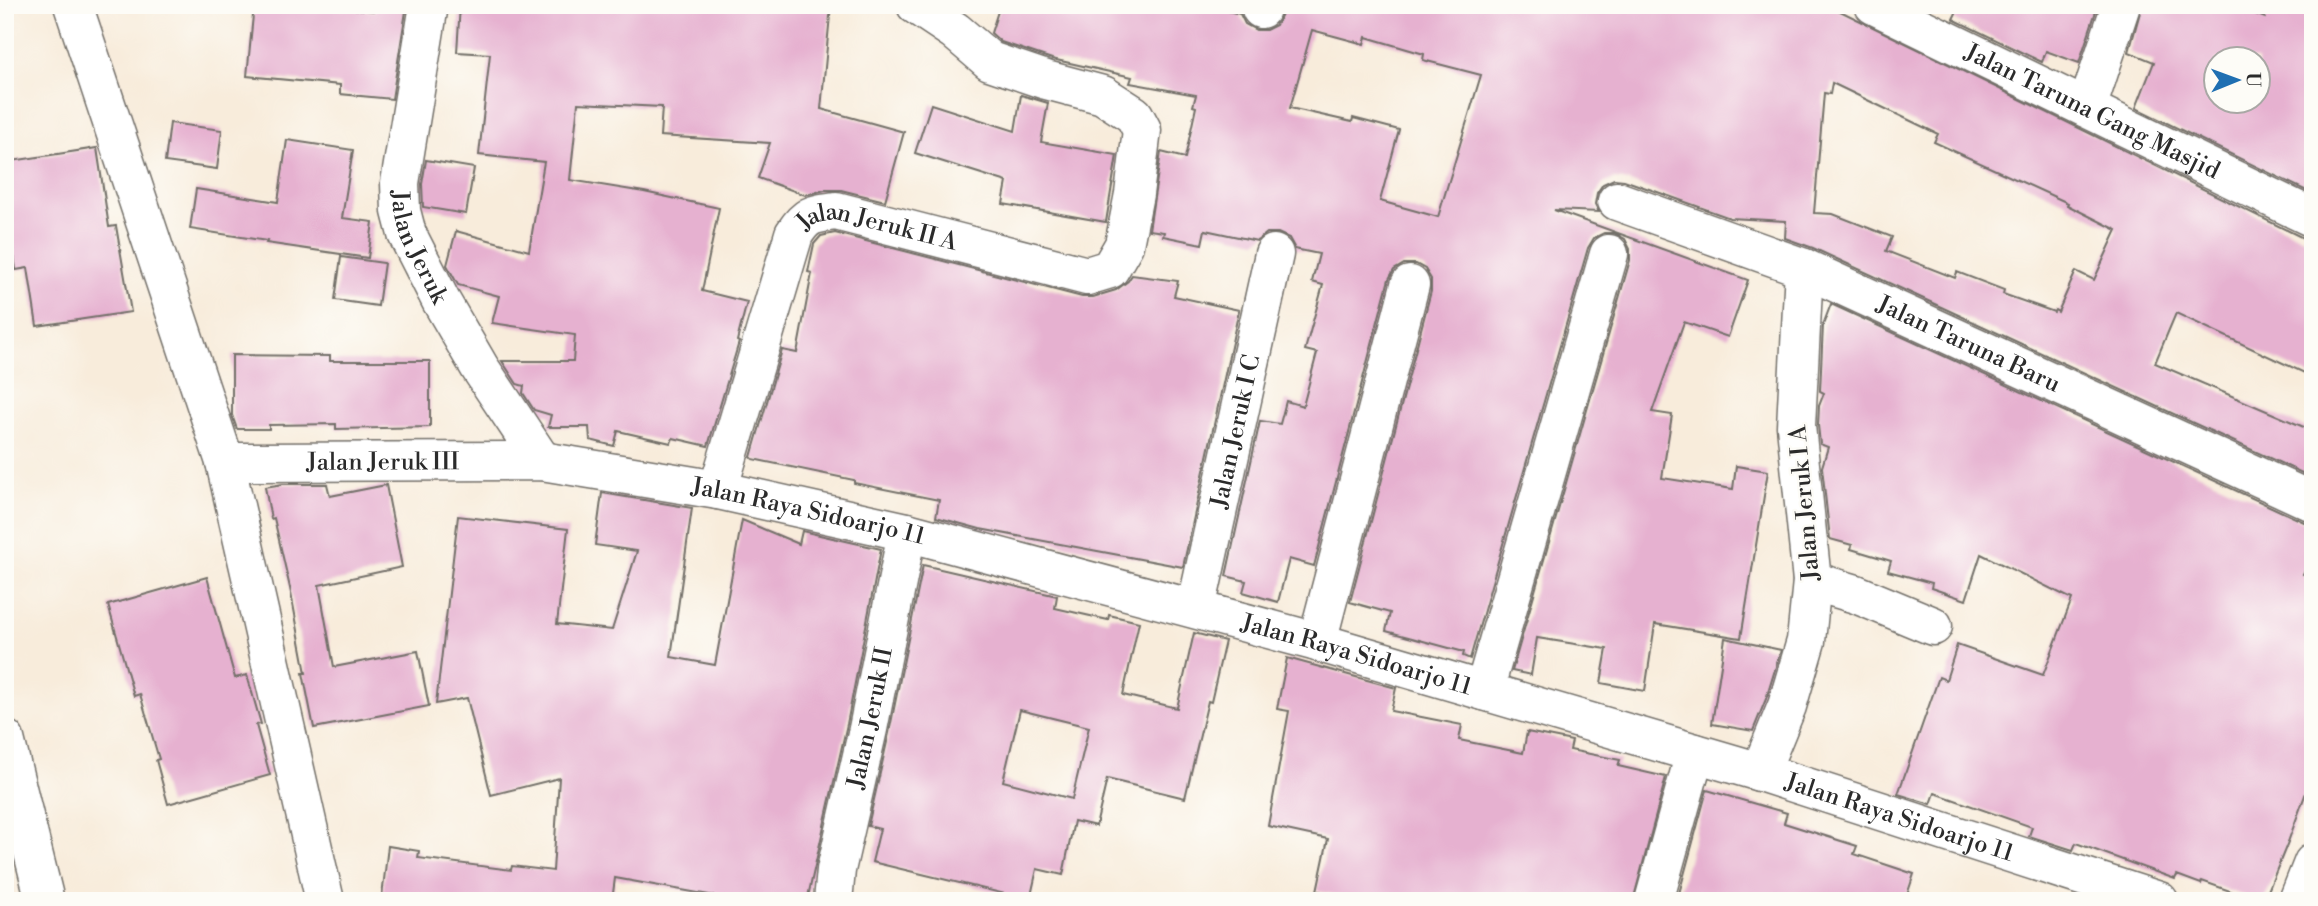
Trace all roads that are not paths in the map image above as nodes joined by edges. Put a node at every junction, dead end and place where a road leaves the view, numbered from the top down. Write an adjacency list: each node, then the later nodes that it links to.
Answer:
1 (73, 5): 14 (street)
2 (429, 5): 13 (street, Jalan Jeruk)
3 (916, 5): 15 (street, Jalan Jeruk II A)
4 (1874, 5): 6 (street, Jalan Taruna Gang Masjid)
5 (2121, 5): 6 (street)
6 (2087, 108): 8 (street, Jalan Taruna Gang Masjid)
7 (1617, 201): 11 (street, Jalan Taruna Baru)
8 (2313, 218)
9 (1275, 254): 19 (street, Jalan Jeruk I C)
10 (1609, 254): 22 (street)
11 (1804, 268): 16 (street, Jalan Taruna Baru); 18 (street, Jalan Jeruk I A)
12 (1410, 285): 21 (street)
13 (542, 461): 14 (street, Jalan Jeruk III); 15 (street, Jalan Raya Sidoarjo 11)
14 (225, 462): 28 (street)
15 (718, 490): 17 (street, Jalan Raya Sidoarjo 11)
16 (2313, 502)
17 (907, 532): 19 (street, Jalan Raya Sidoarjo 11); 29 (street, Jalan Jeruk II)
18 (1812, 581): 20 (street); 25 (street, Jalan Jeruk I A)
19 (1196, 609): 21 (street, Jalan Raya Sidoarjo 11)
20 (1933, 626)
21 (1317, 642): 22 (street, Jalan Raya Sidoarjo 11)
22 (1484, 691): 24 (street, Jalan Raya Sidoarjo 11)
23 (5, 739): 27 (street)
24 (1695, 753): 25 (street, Jalan Raya Sidoarjo 11); 30 (street)
25 (1760, 772): 31 (street, Jalan Raya Sidoarjo 11)
26 (2313, 863): 32 (street)
27 (45, 901)
28 (325, 901)
29 (833, 901)
30 (1654, 901)
31 (2159, 901)
32 (2298, 901)

